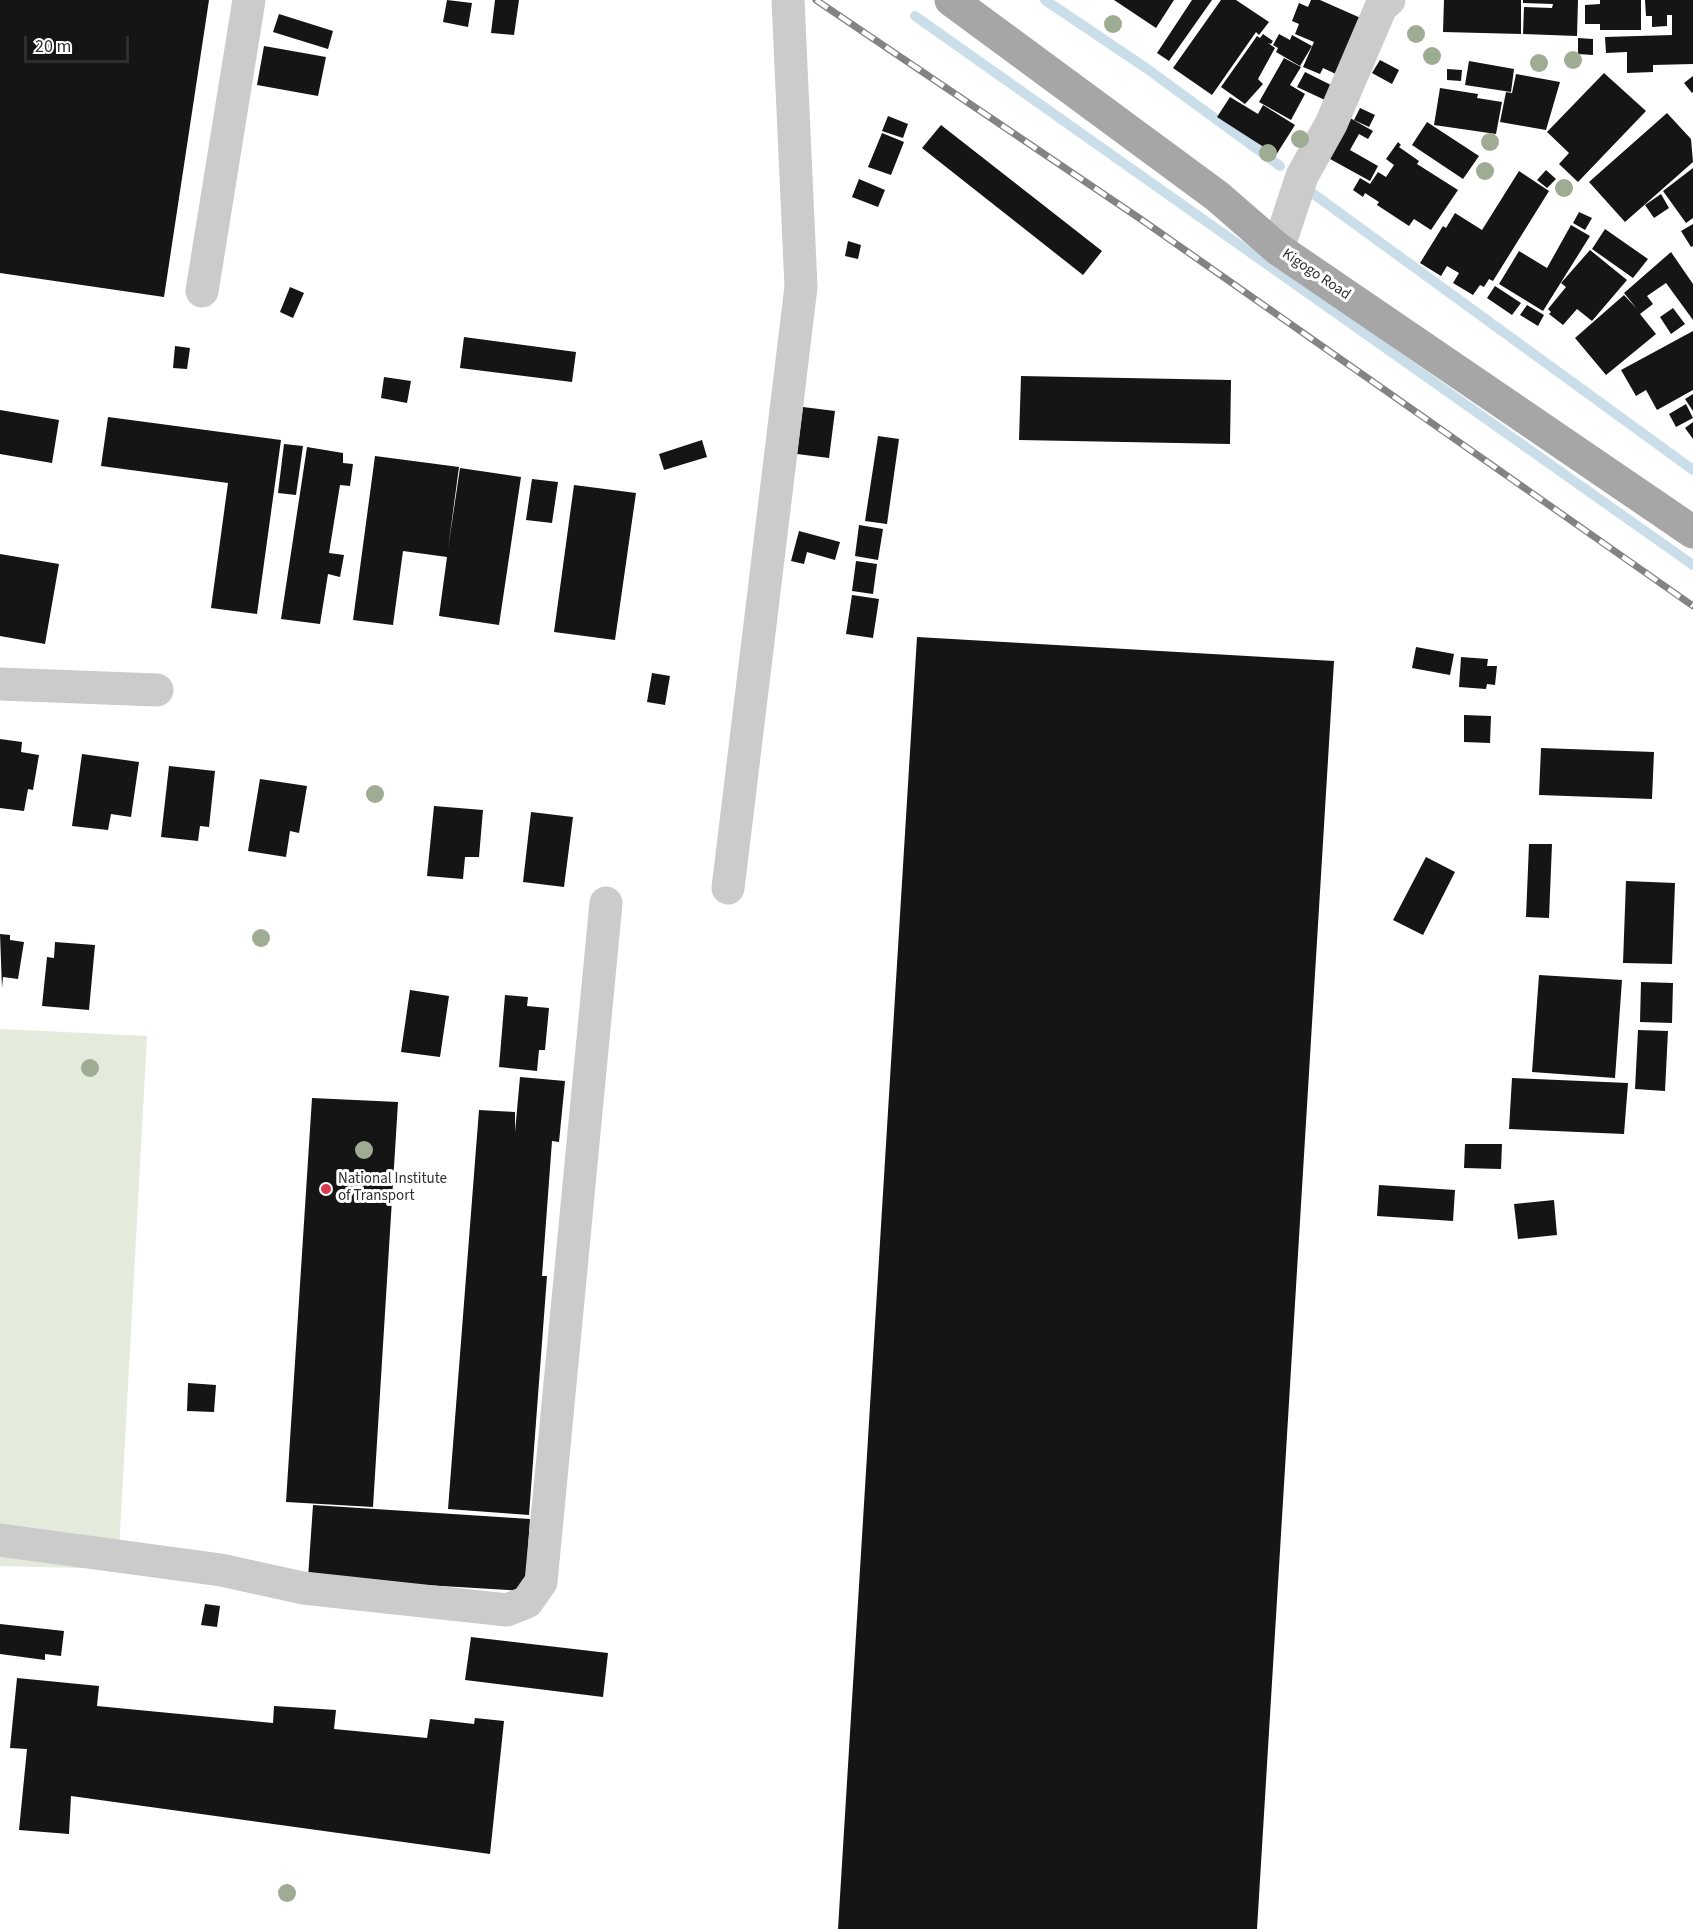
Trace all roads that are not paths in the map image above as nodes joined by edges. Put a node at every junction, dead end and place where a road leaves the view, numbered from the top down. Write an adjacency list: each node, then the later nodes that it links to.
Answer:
1 (249, 0): 6 (street)
2 (788, 0): 10 (street)
3 (951, 0): 5 (main road, Kigogo Road)
4 (1389, 0): 5 (street)
5 (1278, 249): 7 (main road, Kigogo Road)
6 (202, 291)
7 (1693, 532)
8 (0, 684): 9 (street)
9 (157, 690)
10 (728, 888)
11 (606, 903): 12 (street)
12 (0, 1540)

